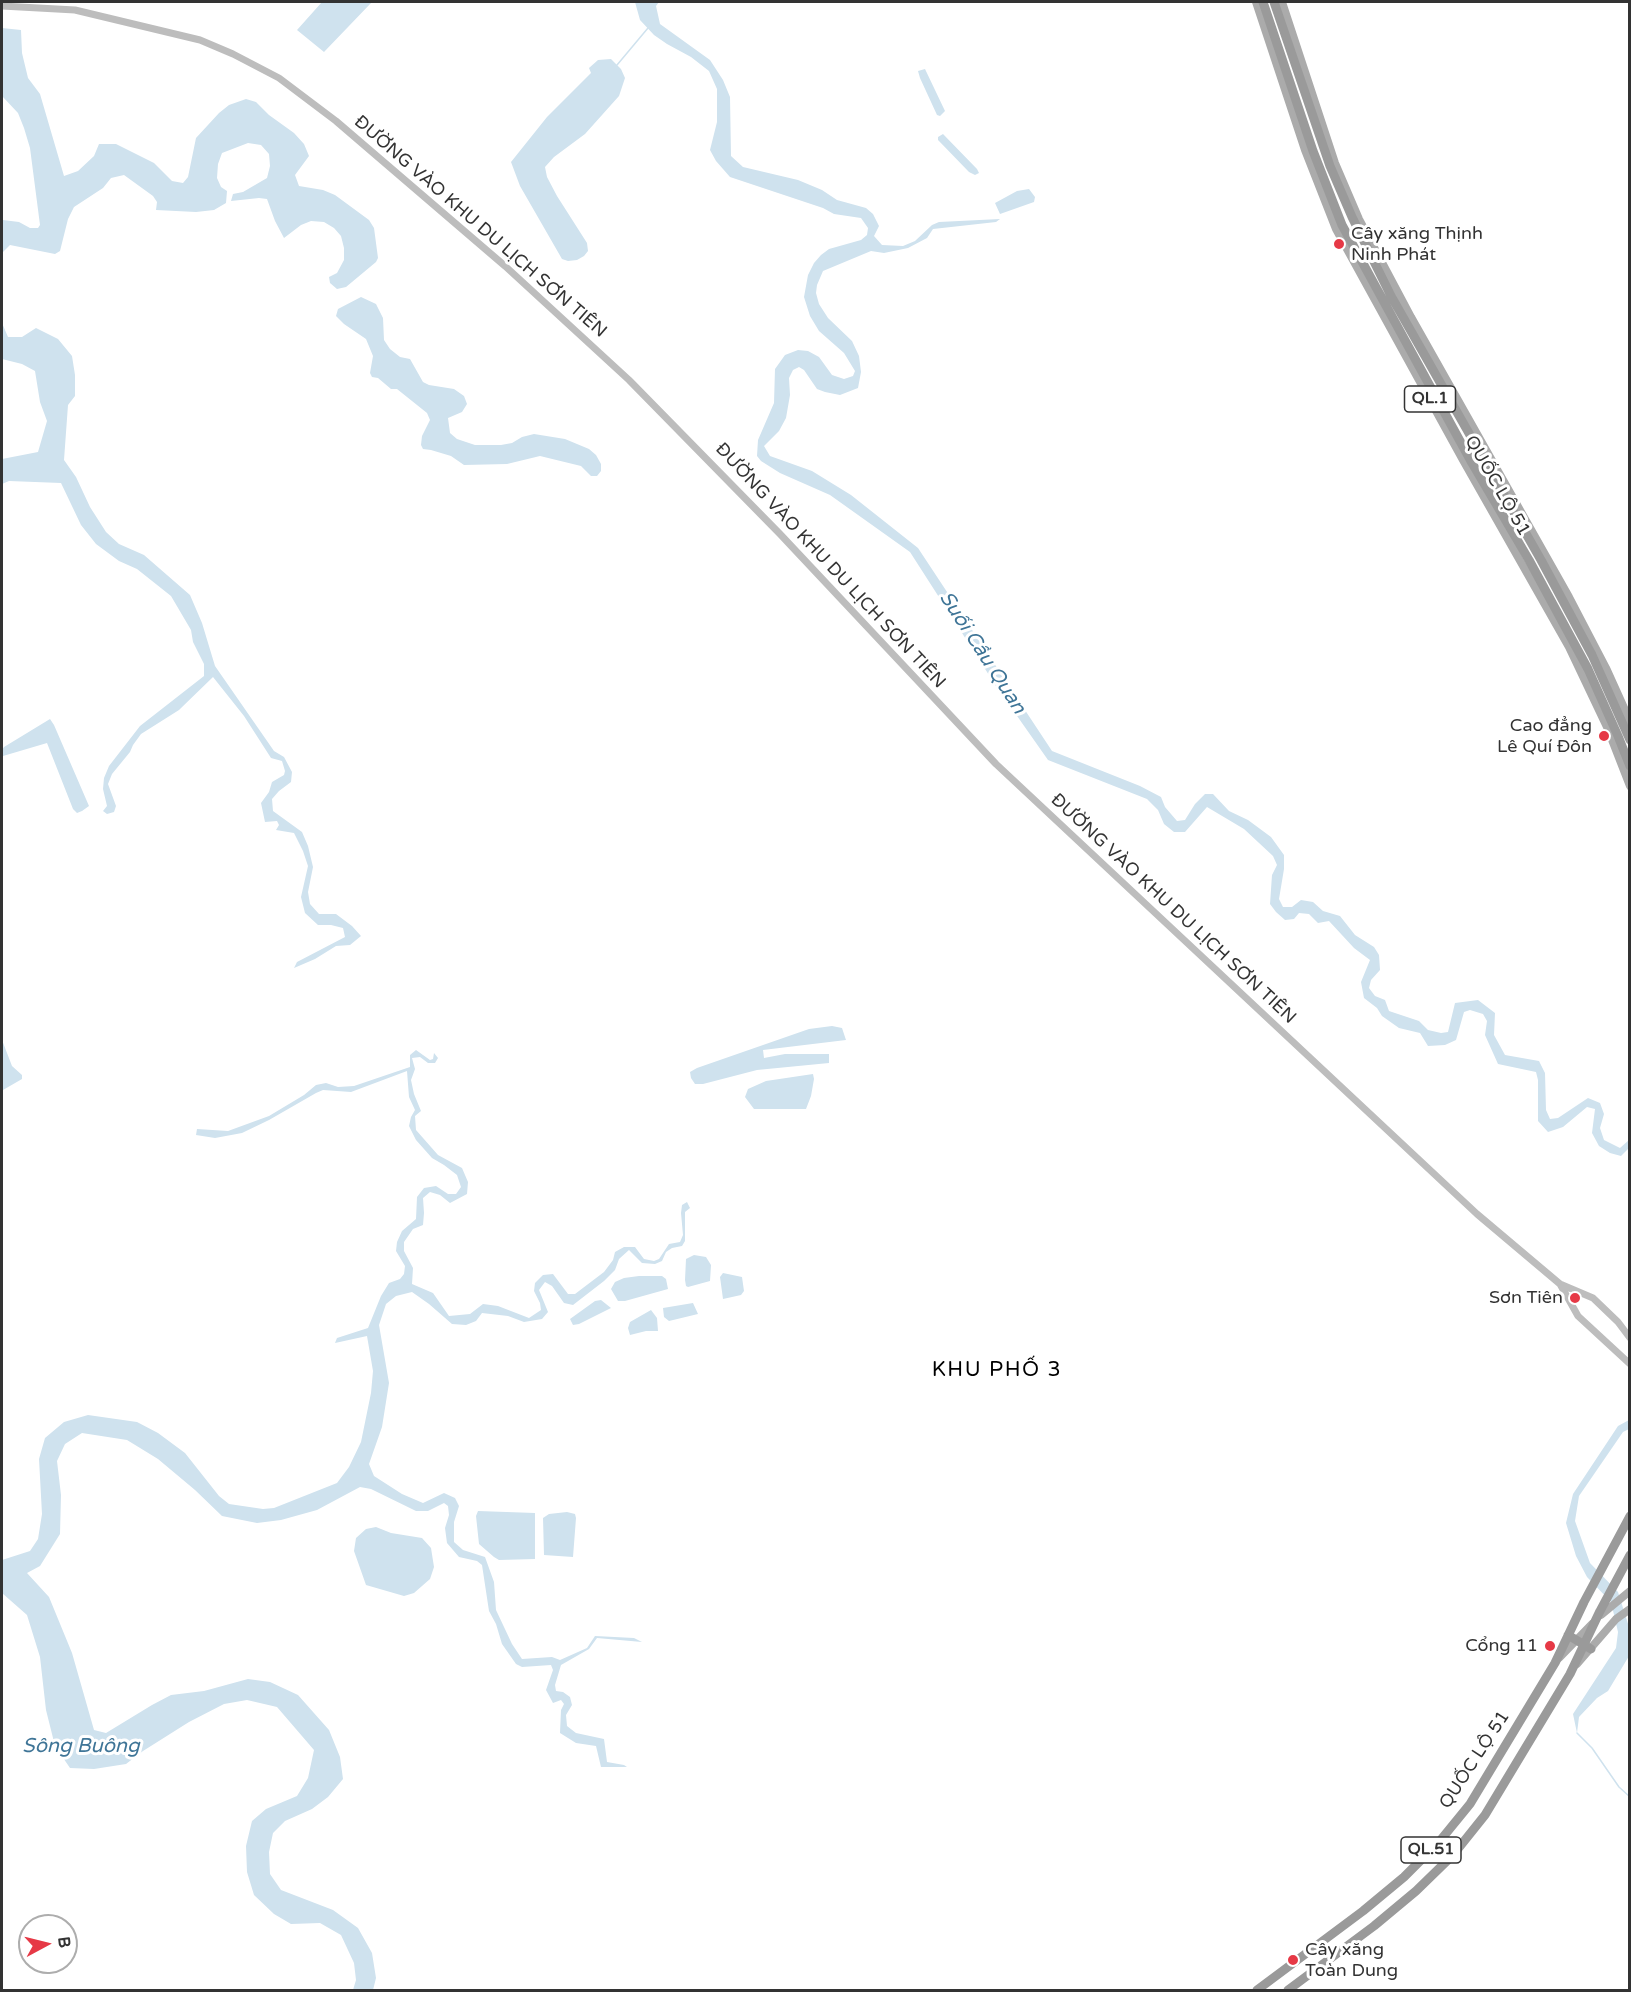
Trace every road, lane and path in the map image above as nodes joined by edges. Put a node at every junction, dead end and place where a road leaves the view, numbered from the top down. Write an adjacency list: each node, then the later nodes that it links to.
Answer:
1 (1256, 2): 7 (main road, QUỐC LỘ 51 / QL.1)
2 (1263, 2): 7 (highway, QUỐC LỘ 51 / QL.1)
3 (1274, 2): 6 (highway, QUỐC LỘ 51 / QL.1)
4 (1282, 2): 6 (main road, QUỐC LỘ 51 / QL.1)
5 (2, 6): 13 (street, ĐƯỜNG VÀO KHU DU LỊCH SƠN TIÊN)
6 (1296, 57): 8 (highway, QUỐC LỘ 51 / QL.1)
7 (1304, 135): 11 (highway, QUỐC LỘ 51 / QL.1)
8 (1500, 482): 9 (main road, QUỐC LỘ 51 / QL.1); 10 (highway, QUỐC LỘ 51 / QL.1)
9 (1629, 721)
10 (1629, 740)
11 (1626, 759): 12 (main road, QUỐC LỘ 51 / QL.1)
12 (1629, 786)
13 (1560, 1284): 14 (street, ĐƯỜNG VÀO KHU DU LỊCH SƠN TIÊN); 15 (street, ĐƯỜNG VÀO KHU DU LỊCH SƠN TIÊN)
14 (1629, 1338)
15 (1629, 1364)
16 (1629, 1516): 21 (highway, QUỐC LỘ 51 / QL.51)
17 (1629, 1555): 19 (highway, QUỐC LỘ 51 / QL.51)
18 (1626, 1594): 19 (main road)
19 (1604, 1609): 21 (highway, QUỐC LỘ 51 / QL.51)
20 (1629, 1609): 21 (main road)
21 (1580, 1642): 22 (highway, QUỐC LỘ 51 / QL.51); 23 (highway, QUỐC LỘ 51 / QL.51)
22 (1257, 1990)
23 (1288, 1990)

